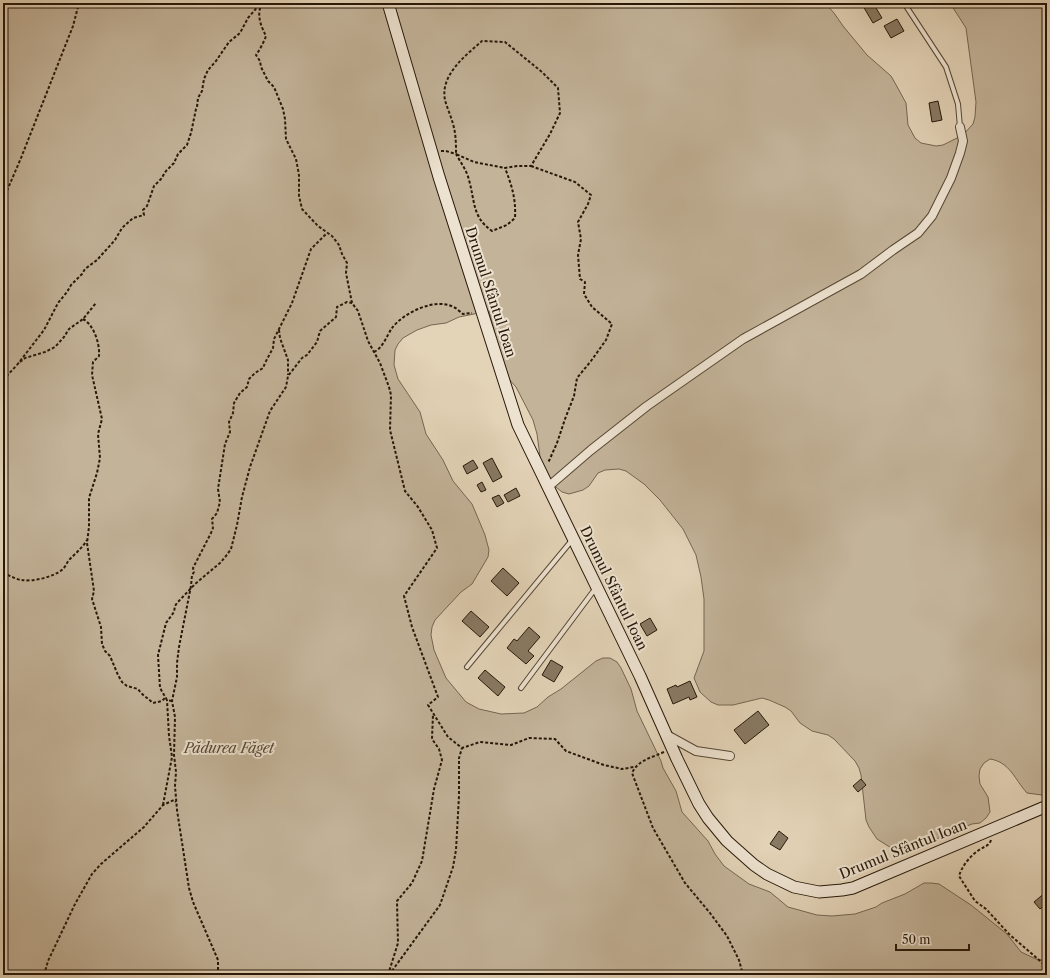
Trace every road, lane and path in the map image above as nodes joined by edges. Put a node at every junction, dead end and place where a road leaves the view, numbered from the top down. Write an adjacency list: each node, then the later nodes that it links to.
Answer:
1 (79, 3): 10 (path)
2 (261, 3): 11 (path); 18 (path)
3 (388, 3): 6 (main road, Drumul Sfântul Ioan)
4 (904, 3): 5 (lane)
5 (960, 127): 22 (street)
6 (432, 152): 7 (path); 14 (main road, Drumul Sfântul Ioan)
7 (456, 154): 8 (path); 9 (path); 9 (path)
8 (531, 166): 9 (path); 21 (path)
9 (505, 168)
10 (3, 200)
11 (327, 232): 13 (path); 16 (path)
12 (96, 303): 15 (path)
13 (352, 303): 17 (path); 19 (path)
14 (482, 311): 17 (path); 22 (main road, Drumul Sfântul Ioan)
15 (83, 319): 18 (path); 23 (path)
16 (279, 329): 19 (path); 27 (path)
17 (374, 352): 33 (path)
18 (17, 365): 20 (path)
19 (288, 376): 27 (path)
20 (3, 380)
21 (546, 467)
22 (548, 487): 24 (main road, Drumul Sfântul Ioan)
23 (88, 537): 25 (path); 30 (path)
24 (573, 539): 26 (main road, Drumul Sfântul Ioan); 28 (lane)
25 (3, 574)
26 (596, 587): 29 (lane); 34 (main road, Drumul Sfântul Ioan)
27 (191, 589): 30 (path); 32 (path)
28 (467, 667)
29 (521, 688)
30 (166, 697): 31 (path)
31 (167, 700): 32 (path); 40 (path)
32 (172, 701): 39 (path)
33 (432, 713): 35 (path); 46 (path)
34 (667, 735): 36 (main road, Drumul Sfântul Ioan); 37 (street)
35 (462, 748): 38 (path); 46 (path)
36 (673, 748): 38 (path); 42 (main road, Drumul Sfântul Ioan)
37 (730, 756)
38 (634, 767): 47 (path)
39 (176, 802): 40 (path); 45 (path)
40 (163, 805): 44 (path)
41 (1047, 806): 42 (main road, Drumul Sfântul Ioan)
42 (992, 829): 43 (path)
43 (1047, 967)
44 (44, 975)
45 (218, 975)
46 (388, 975)
47 (743, 975)

